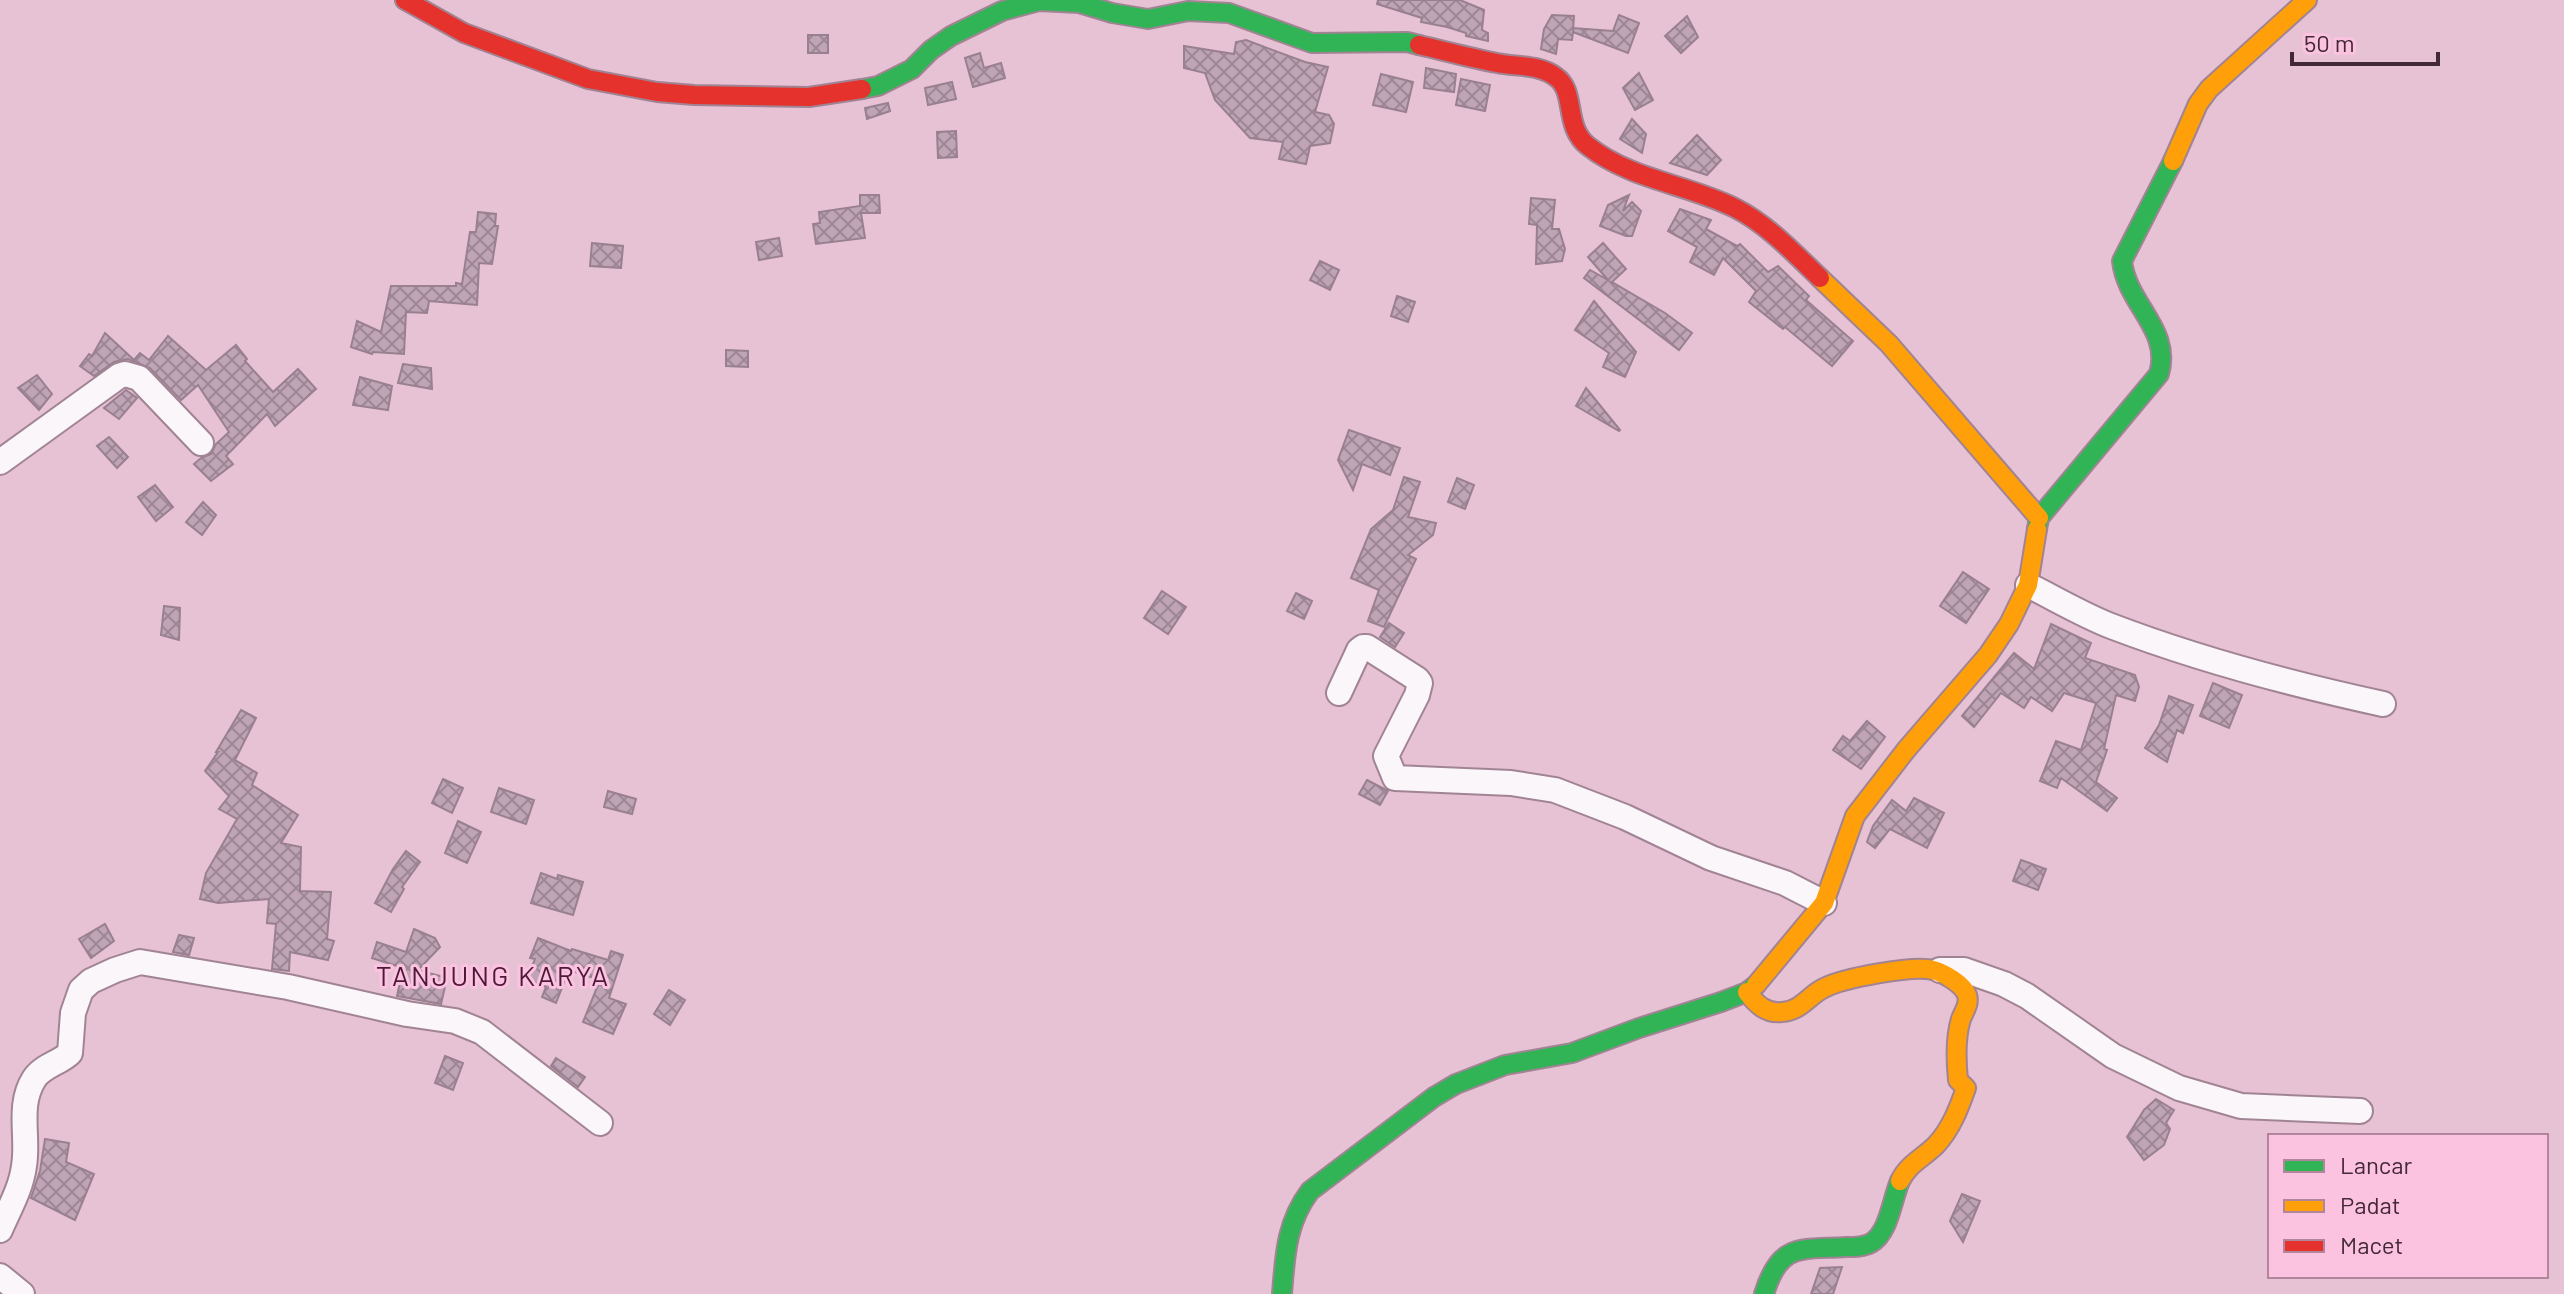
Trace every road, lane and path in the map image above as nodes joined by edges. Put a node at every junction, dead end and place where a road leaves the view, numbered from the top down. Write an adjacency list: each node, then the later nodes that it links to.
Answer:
1 (405, 0): 5 (street)
2 (2307, 0): 5 (street)
3 (201, 443): 4 (street)
4 (0, 462)
5 (2039, 518): 6 (street)
6 (2028, 585): 8 (street); 9 (street)
7 (1339, 693): 9 (street)
8 (2383, 704)
9 (1824, 903): 11 (street)
10 (1934, 970): 11 (street); 12 (street); 18 (street)
11 (1747, 992): 17 (street)
12 (2360, 1111)
13 (600, 1123): 14 (street)
14 (0, 1230)
15 (0, 1276): 16 (street)
16 (22, 1294)
17 (1282, 1294)
18 (1764, 1294)

